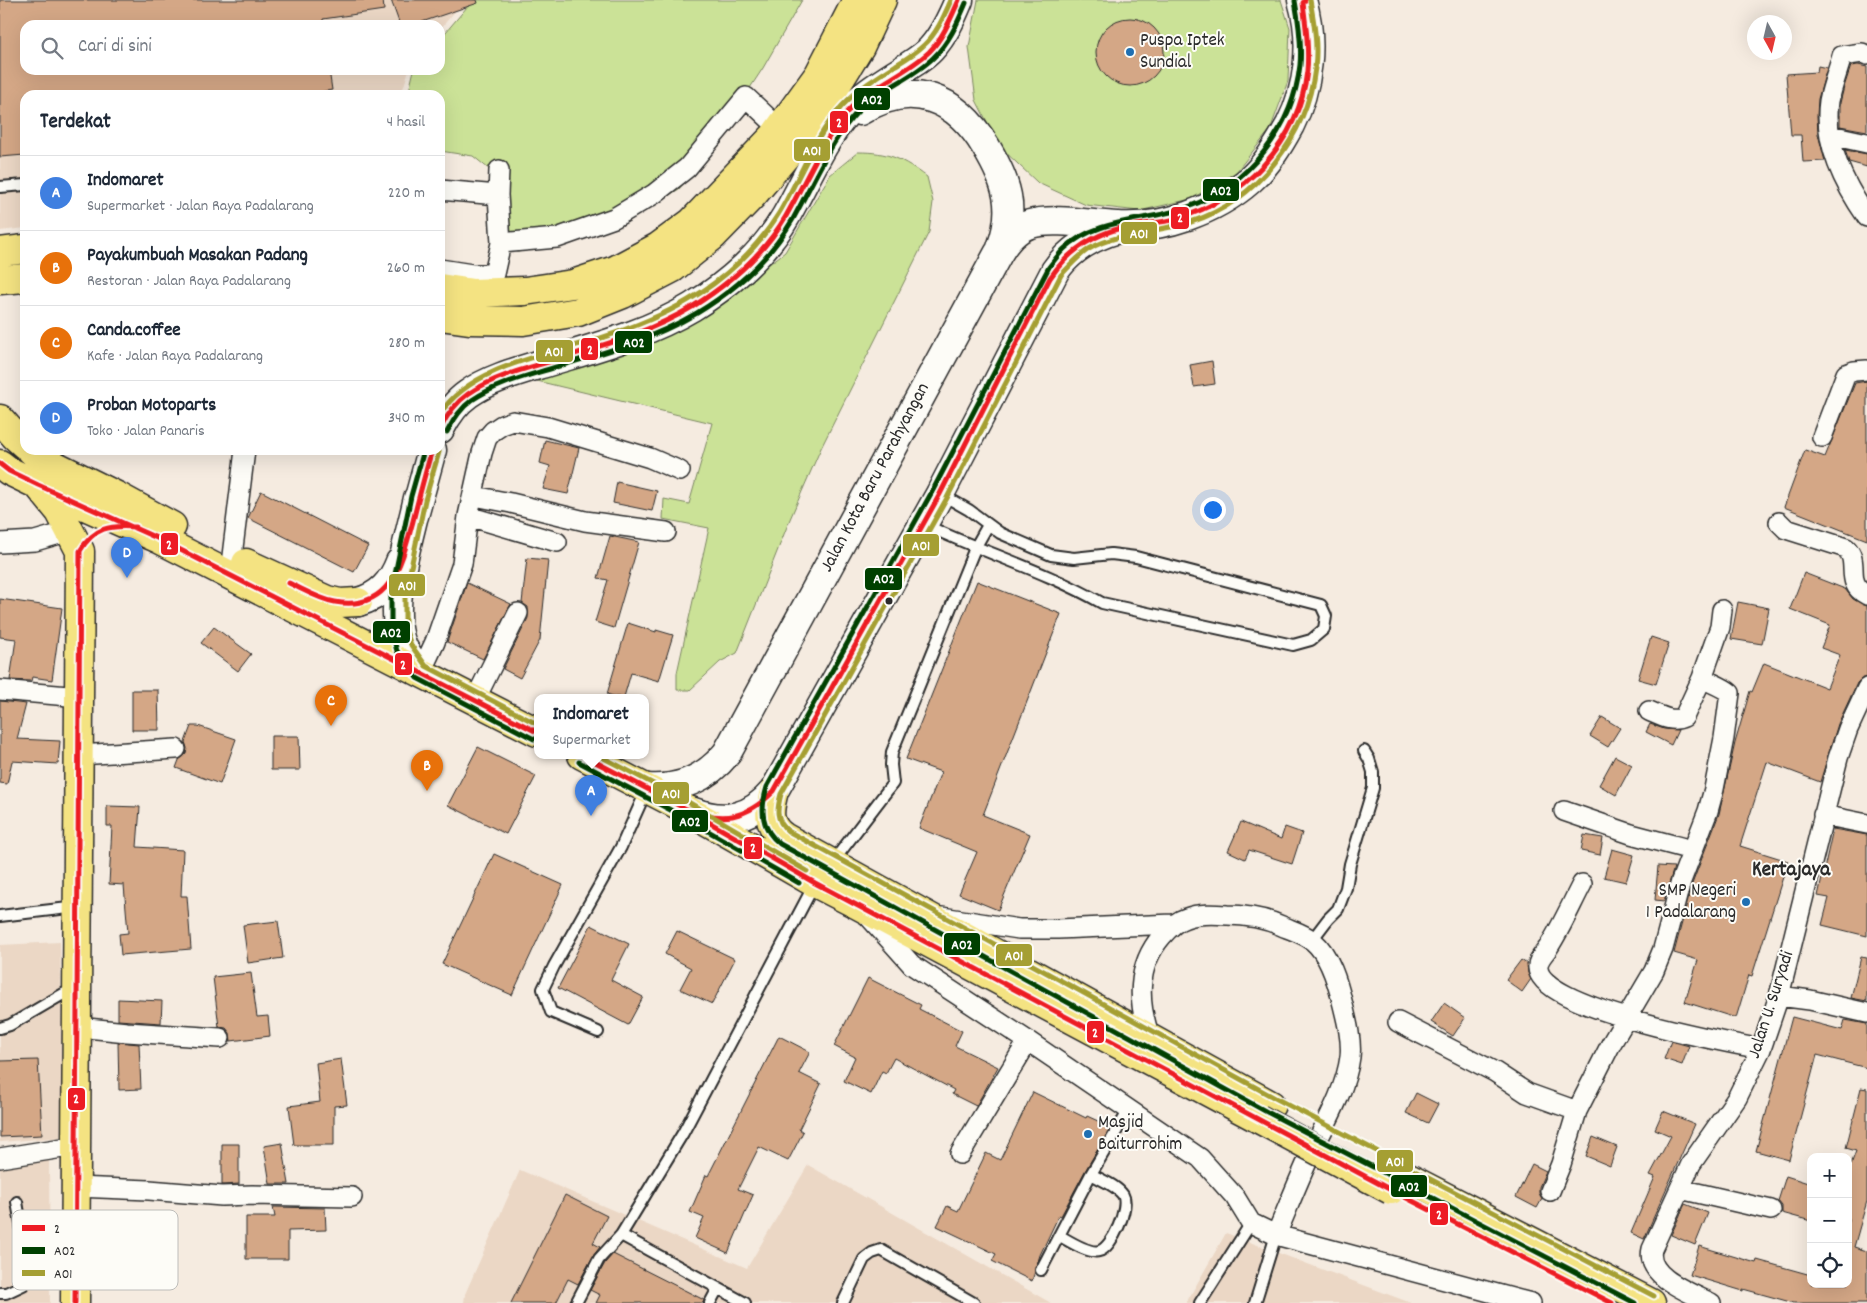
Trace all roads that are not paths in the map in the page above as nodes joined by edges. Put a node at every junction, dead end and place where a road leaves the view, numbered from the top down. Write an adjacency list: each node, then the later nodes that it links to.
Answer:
1 (857, 0): 6 (highway)
2 (882, 0): 25 (highway)
3 (1303, 1): 16 (main road, Jalan Kota Baru Parahyangan)
4 (958, 2): 9 (main road)
5 (1867, 55): 7 (street)
6 (779, 128): 17 (street); 24 (highway)
7 (1830, 135): 8 (street); 15 (street)
8 (1867, 143)
9 (815, 162): 20 (main road); 28 (main road)
10 (499, 170): 14 (street)
11 (20, 186): 12 (lane)
12 (0, 188)
13 (445, 190): 14 (street)
14 (498, 195): 17 (street)
15 (1867, 217)
16 (1132, 226): 20 (main road, Jalan Kota Baru Parahyangan); 37 (main road, Jalan Kota Baru Parahyangan)
17 (500, 243): 21 (street)
18 (20, 250): 19 (highway)
19 (0, 252)
20 (998, 254): 67 (main road, Jalan Kota Baru Parahyangan)
21 (445, 270)
22 (20, 278): 23 (highway)
23 (0, 280)
24 (445, 289)
25 (445, 317)
26 (1867, 370): 29 (street)
27 (0, 419): 30 (highway)
28 (445, 421)
29 (1822, 436)
30 (20, 441)
31 (37, 455): 50 (highway)
32 (244, 455): 50 (street)
33 (431, 455): 39 (main road)
34 (0, 464): 36 (highway)
35 (680, 471): 38 (street)
36 (38, 485): 44 (highway); 46 (highway)
37 (940, 494): 42 (main road, Jalan Kota Baru Parahyangan); 43 (lane)
38 (474, 496): 40 (street); 45 (street)
39 (418, 498): 52 (main road); 55 (main road)
40 (468, 516): 47 (street); 55 (street)
41 (1779, 522): 51 (street)
42 (923, 524): 49 (lane); 68 (main road, Jalan Kota Baru Parahyangan)
43 (988, 524): 49 (lane); 49 (lane)
44 (136, 527): 46 (highway); 55 (highway)
45 (666, 532)
46 (75, 541): 48 (street); 59 (highway)
47 (556, 542)
48 (0, 543)
49 (975, 548): 74 (lane)
50 (232, 556): 52 (highway)
51 (1867, 596)
52 (358, 602)
53 (1722, 610): 56 (street)
54 (518, 613): 60 (street)
55 (421, 672): 60 (highway)
56 (1702, 678): 61 (street); 73 (street)
57 (1867, 688): 71 (street, Jalan U. Suryadi)
58 (0, 690): 59 (street)
59 (80, 697): 65 (highway)
60 (475, 700): 62 (highway)
61 (1649, 711)
62 (534, 730)
63 (176, 749): 65 (street)
64 (1364, 752): 81 (lane)
65 (79, 755): 77 (highway)
66 (590, 759): 67 (highway)
67 (648, 788): 69 (highway); 89 (lane)
68 (774, 791): 69 (main road, Jalan Kota Baru Parahyangan); 74 (highway)
69 (684, 808): 74 (highway)
70 (1564, 811): 73 (street)
71 (1823, 815): 72 (street); 83 (street, Jalan U. Suryadi)
72 (1867, 824)
73 (1692, 850): 85 (street)
74 (823, 873): 76 (highway); 78 (highway); 112 (lane)
75 (1582, 884): 85 (street)
76 (856, 904): 92 (street); 95 (highway)
77 (78, 907): 79 (lane); 82 (highway)
78 (923, 914): 80 (street); 91 (highway)
79 (0, 916)
80 (1173, 924): 81 (street); 91 (street)
81 (1312, 940): 111 (street)
82 (77, 989): 87 (highway); 88 (lane)
83 (1779, 996): 84 (street); 93 (street, Jalan U. Suryadi)
84 (1867, 1012)
85 (1625, 1019): 93 (street); 96 (street)
86 (1398, 1022): 96 (street)
87 (77, 1027): 90 (street); 97 (highway)
88 (0, 1028)
89 (598, 1032)
90 (220, 1038)
91 (1151, 1038): 95 (highway)
92 (1028, 1041): 94 (street); 98 (street)
93 (1761, 1049): 103 (street, Jalan U. Suryadi)
94 (1129, 1110): 100 (lane); 110 (street)
95 (1265, 1112): 101 (highway)
96 (1577, 1112): 104 (street)
97 (76, 1146): 99 (street); 102 (highway)
98 (960, 1154)
99 (0, 1158)
100 (1091, 1174): 113 (lane); 113 (lane)
101 (1393, 1180): 128 (highway); 129 (highway)
102 (76, 1188): 105 (street); 108 (highway)
103 (1680, 1189): 109 (street); 130 (street, Jalan U. Suryadi)
104 (1550, 1191)
105 (352, 1197)
106 (17, 1202): 107 (lane)
107 (18, 1210)
108 (76, 1210)
109 (1771, 1210)
110 (1251, 1223): 111 (street); 125 (lane)
111 (1276, 1235): 126 (lane); 127 (street)
112 (620, 1236): 115 (lane); 120 (lane)
113 (1060, 1236): 114 (lane)
114 (1041, 1270)
115 (718, 1288): 121 (lane); 122 (lane)
116 (12, 1290): 118 (lane)
117 (75, 1290): 119 (highway)
118 (0, 1294)
119 (75, 1303)
120 (576, 1303)
121 (710, 1303)
122 (745, 1303)
123 (843, 1303): 124 (lane)
124 (974, 1303)
125 (1200, 1303)
126 (1255, 1303)
127 (1531, 1303)
128 (1612, 1303)
129 (1651, 1303)
130 (1711, 1303)

